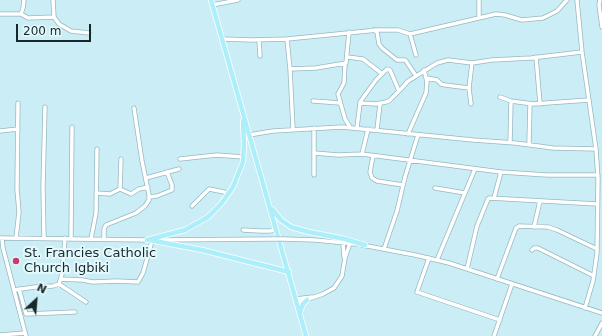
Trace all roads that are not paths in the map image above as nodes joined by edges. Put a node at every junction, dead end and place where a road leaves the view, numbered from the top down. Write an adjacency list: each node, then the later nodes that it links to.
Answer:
1 (24, 0): 10 (street)
2 (53, 0): 11 (street)
3 (238, 0): 8 (street)
4 (479, 0): 12 (street)
5 (566, 0): 12 (street)
6 (577, 0): 21 (street)
7 (600, 0): 13 (street)
8 (211, 2): 18 (main road)
9 (0, 14): 10 (street)
10 (21, 14): 11 (street)
11 (54, 17): 16 (street)
12 (479, 18): 17 (street)
13 (602, 27)
14 (374, 30): 15 (street); 17 (street); 31 (street)
15 (349, 32): 19 (street); 24 (street)
16 (89, 34)
17 (410, 34): 22 (street)
18 (222, 39): 20 (street); 48 (main road)
19 (287, 39): 20 (street); 28 (street)
20 (259, 40): 23 (street)
21 (582, 52): 25 (street); 36 (street)
22 (416, 55)
23 (260, 56)
24 (347, 57): 27 (street); 30 (street)
25 (536, 57): 26 (street); 45 (street)
26 (472, 63): 29 (street); 33 (street)
27 (345, 64): 28 (street); 40 (street)
28 (290, 69): 54 (street)
29 (424, 70): 31 (street); 32 (street)
30 (382, 73): 34 (street); 41 (street)
31 (416, 76): 34 (street)
32 (427, 78): 33 (street); 58 (street)
33 (469, 88): 43 (street)
34 (399, 91): 42 (street)
35 (500, 97): 38 (street)
36 (588, 100): 45 (street); 64 (street)
37 (313, 101): 40 (street)
38 (511, 101): 44 (street); 61 (street)
39 (18, 103): 53 (street)
40 (340, 103): 50 (street)
41 (360, 103): 42 (street); 52 (street)
42 (380, 104): 56 (street)
43 (471, 104)
44 (530, 104): 45 (street); 62 (street)
45 (540, 104)
46 (45, 107): 99 (street)
47 (134, 108): 80 (street)
48 (243, 114): 59 (main road); 68 (main road)
49 (72, 127): 101 (street)
50 (350, 127): 51 (street); 52 (street)
51 (314, 128): 54 (street); 65 (street)
52 (357, 128): 55 (street)
53 (18, 129): 57 (street); 98 (street)
54 (293, 129): 59 (street)
55 (368, 129): 56 (street); 66 (street)
56 (377, 130): 58 (street)
57 (0, 131)
58 (408, 134): 60 (street)
59 (250, 135): 91 (main road)
60 (418, 135): 61 (street); 71 (street)
61 (510, 142): 62 (street)
62 (530, 145): 64 (street)
63 (97, 149): 85 (street)
64 (596, 149): 72 (street)
65 (314, 153): 66 (street); 78 (street)
66 (362, 154): 67 (street)
67 (373, 156): 71 (street); 81 (street)
68 (243, 157): 70 (street); 86 (main road)
69 (121, 159): 84 (street)
70 (180, 159)
71 (409, 161): 74 (street); 81 (street)
72 (598, 168): 75 (street); 79 (street)
73 (179, 169): 76 (street)
74 (475, 169): 77 (street); 87 (street)
75 (602, 170)
76 (167, 172): 80 (street); 88 (street)
77 (501, 172): 79 (street); 89 (street)
78 (314, 175)
79 (598, 175): 92 (street)
80 (146, 178): 82 (street)
81 (403, 185): 110 (street)
82 (148, 187): 84 (street); 88 (street)
83 (435, 188): 87 (street)
84 (120, 190): 85 (street)
85 (96, 192): 102 (street)
86 (229, 193): 93 (street); 104 (main road)
87 (465, 193): 116 (street)
88 (149, 197): 103 (street)
89 (494, 198): 90 (street); 117 (street)
90 (540, 201): 92 (street); 94 (street)
91 (269, 204): 95 (main road); 109 (main road)
92 (597, 204): 111 (street)
93 (192, 206)
94 (534, 227): 111 (street); 121 (street)
95 (276, 228): 96 (street); 118 (main road)
96 (243, 230)
97 (1, 238): 98 (street); 124 (street)
98 (16, 238): 99 (street)
99 (44, 238): 100 (street)
100 (65, 238): 101 (street); 120 (street)
101 (71, 238): 102 (street)
102 (91, 239): 103 (street)
103 (104, 239): 104 (street)
104 (147, 240): 105 (main road); 106 (street, bridge)
105 (152, 241): 118 (main road); 120 (street)
106 (333, 242): 107 (street); 113 (street)
107 (343, 243): 108 (street); 113 (street)
108 (350, 243): 109 (street); 114 (street)
109 (364, 245): 110 (street)
110 (384, 249): 115 (street)
111 (597, 249): 119 (street)
112 (532, 250): 119 (street)
113 (343, 251): 114 (street)
114 (345, 258): 125 (street)
115 (429, 258): 116 (street); 133 (street)
116 (437, 260): 117 (street)
117 (467, 269): 121 (street)
118 (289, 272): 127 (main road)
119 (594, 276): 129 (street)
120 (61, 279): 122 (street)
121 (497, 279): 123 (street)
122 (59, 284): 124 (street); 128 (street)
123 (512, 284): 129 (street); 133 (street)
124 (16, 289): 130 (street); 136 (street)
125 (313, 297): 126 (street); 127 (street)
126 (307, 300): 127 (street); 131 (main road)
127 (297, 301): 131 (main road)
128 (86, 302)
129 (585, 308): 132 (street)
130 (75, 312)
131 (300, 312): 137 (main road)
132 (602, 313)
133 (500, 320): 138 (street)
134 (602, 323): 139 (street)
135 (0, 335): 136 (street)
136 (25, 335)
137 (306, 336)
138 (494, 336)
139 (595, 336)

